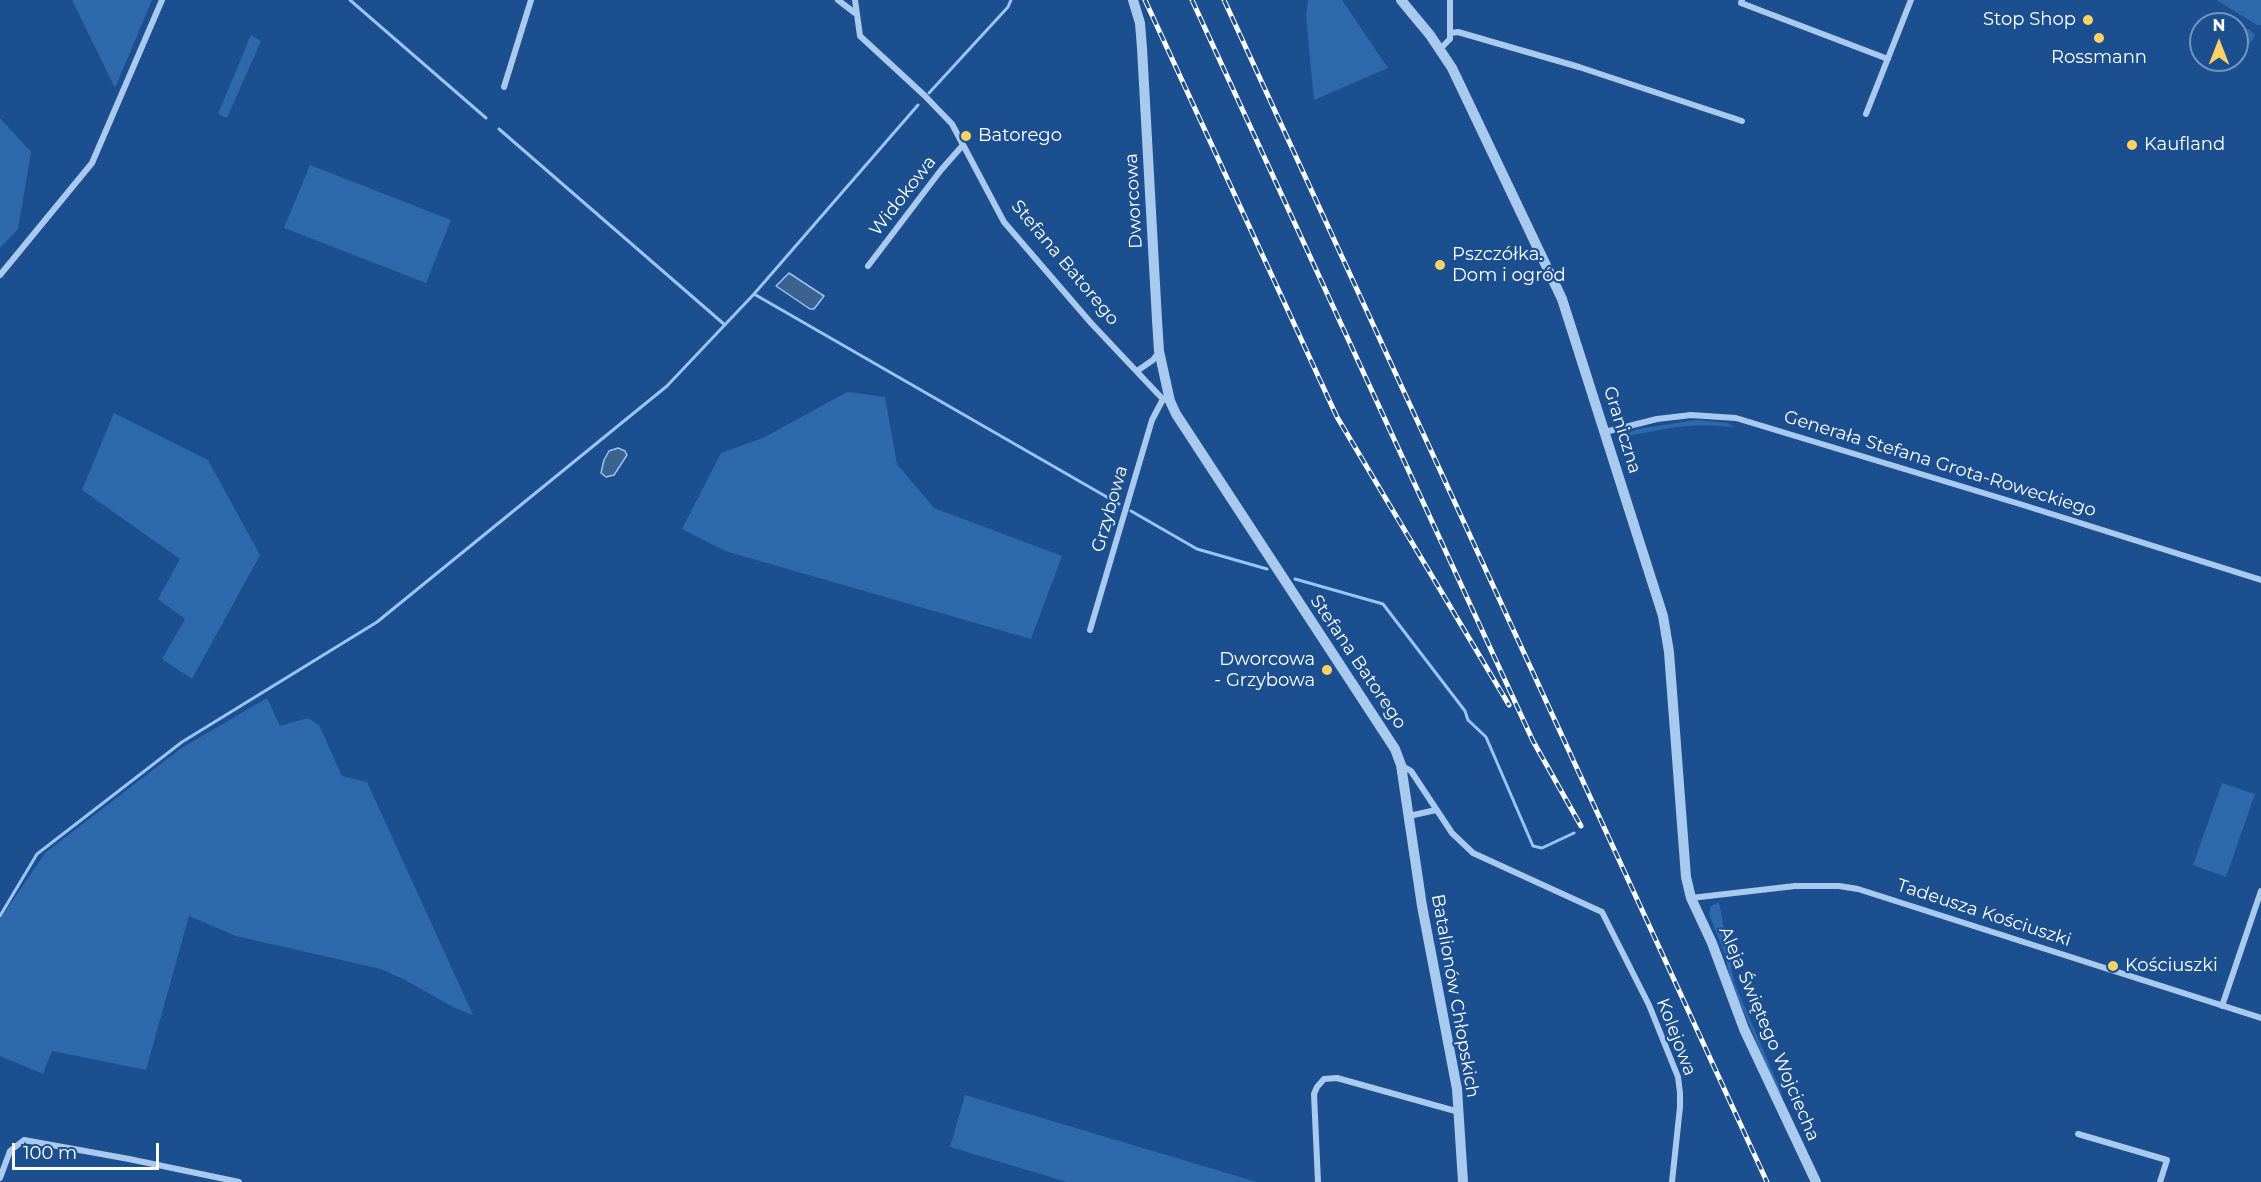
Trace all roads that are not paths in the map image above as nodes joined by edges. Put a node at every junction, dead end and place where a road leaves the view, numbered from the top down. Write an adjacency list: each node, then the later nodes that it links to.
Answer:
1 (162, 0): 19 (street)
2 (531, 0): 14 (street)
3 (838, 0): 10 (street)
4 (855, 0): 10 (street, Stefana Batorego)
5 (1133, 0): 20 (street, Dworcowa)
6 (1401, 0): 12 (street, Graniczna)
7 (1450, 0): 11 (street)
8 (1911, 0): 13 (street)
9 (1741, 2): 13 (street)
10 (855, 13): 17 (street, Stefana Batorego)
11 (1451, 33): 12 (street); 16 (street)
12 (1440, 49): 23 (street, Graniczna)
13 (1888, 59): 15 (street)
14 (504, 87)
15 (1866, 114)
16 (1742, 121)
17 (963, 145): 18 (street, Widokowa); 21 (street, Stefana Batorego)
18 (868, 266)
19 (0, 276)
20 (1160, 351): 21 (street); 22 (street, Dworcowa)
21 (1137, 371): 22 (street, Stefana Batorego)
22 (1166, 400): 25 (street, Grzybowa); 26 (street, Stefana Batorego)
23 (1605, 432): 24 (street, Generała Stefana Grota-Roweckiego); 30 (street, Graniczna)
24 (2261, 580)
25 (1090, 630)
26 (1401, 765): 27 (street, Stefana Batorego); 28 (street, Batalionów Chłopskich)
27 (1436, 810): 28 (street); 31 (street, Stefana Batorego)
28 (1409, 816): 34 (street, Batalionów Chłopskich)
29 (2261, 891): 32 (street)
30 (1691, 898): 32 (street, Tadeusza Kościuszki); 41 (street, Aleja Świętego Wojciecha)
31 (1602, 912): 40 (street, Kolejowa)
32 (2222, 1006): 33 (street, Tadeusza Kościuszki)
33 (2261, 1018)
34 (1460, 1112): 38 (street); 39 (street, Batalionów Chłopskich)
35 (2078, 1134): 42 (street)
36 (0, 1179): 37 (street)
37 (239, 1182)
38 (1318, 1182)
39 (1463, 1182)
40 (1672, 1182)
41 (1816, 1182)
42 (2160, 1182)

